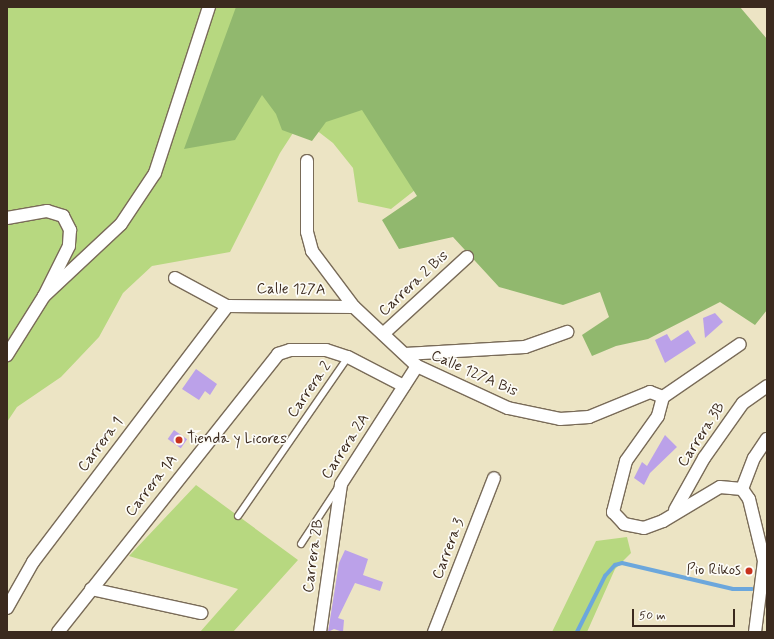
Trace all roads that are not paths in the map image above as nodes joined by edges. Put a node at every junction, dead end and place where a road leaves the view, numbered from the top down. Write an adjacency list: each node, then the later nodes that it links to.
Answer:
1 (209, 7): 6 (street)
2 (307, 161): 8 (street, Calle 127A Bis)
3 (7, 218): 6 (street)
4 (467, 257): 10 (street, Carrera 2 Bis)
5 (175, 278): 7 (street)
6 (44, 296): 13 (street)
7 (227, 306): 8 (street, Calle 127A); 28 (street, Carrera 1)
8 (354, 307): 10 (street, Calle 127A Bis)
9 (567, 332): 12 (street)
10 (383, 334): 12 (street, Calle 127A Bis)
11 (740, 344): 18 (street)
12 (405, 354): 15 (street, Calle 127A Bis)
13 (7, 355)
14 (348, 357): 16 (street); 24 (lane, Carrera 2); 27 (street, Carrera 1A)
15 (417, 366): 16 (street, Carrera 2A); 18 (street, Calle 127A Bis)
16 (404, 386): 21 (street, Carrera 2A)
17 (767, 386): 23 (street, Carrera 3B)
18 (663, 398): 23 (street)
19 (767, 439): 22 (street)
20 (494, 478): 32 (street, Carrera 3)
21 (340, 484): 25 (lane, Carrera 2A); 31 (street, Carrera 2B)
22 (742, 489): 23 (street); 26 (street)
23 (674, 511)
24 (238, 516)
25 (301, 544)
26 (765, 569): 33 (street)
27 (91, 589): 29 (street); 30 (street, Carrera 1A)
28 (7, 608)
29 (201, 613)
30 (58, 632)
31 (320, 632)
32 (434, 632)
33 (755, 632)

